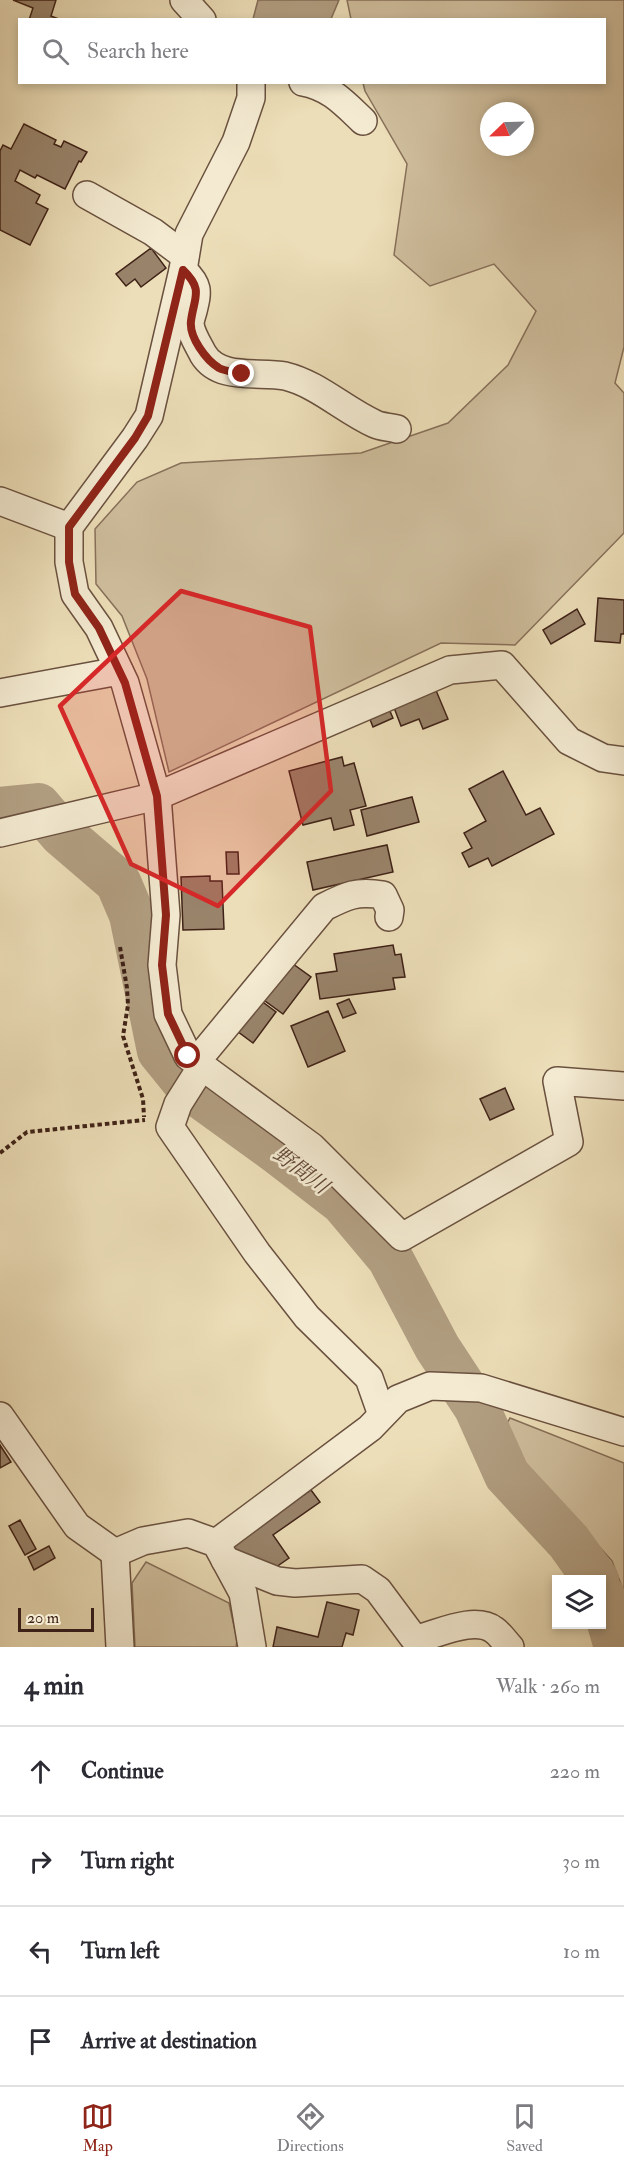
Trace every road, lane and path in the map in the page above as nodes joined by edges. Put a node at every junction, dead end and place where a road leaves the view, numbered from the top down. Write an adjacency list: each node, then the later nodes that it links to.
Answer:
1 (184, 0): 2 (street)
2 (200, 18)
3 (252, 84): 7 (street)
4 (315, 84): 5 (street)
5 (363, 121)
6 (87, 195): 7 (street)
7 (184, 263): 8 (street); 10 (street)
8 (397, 429)
9 (0, 501): 10 (street)
10 (69, 527): 11 (street)
11 (119, 671): 12 (street); 14 (street)
12 (0, 693)
13 (624, 761): 14 (street)
14 (157, 796): 15 (street); 18 (street)
15 (0, 832)
16 (389, 917): 18 (street)
17 (120, 947): 21 (path)
18 (199, 1064): 19 (street); 20 (street)
19 (624, 1086)
20 (173, 1119): 21 (path); 23 (street)
21 (144, 1120): 22 (path)
22 (0, 1153)
23 (382, 1414): 25 (street); 26 (street)
24 (0, 1416): 27 (street)
25 (624, 1432)
26 (220, 1551): 27 (street); 29 (street); 30 (street)
27 (115, 1553): 28 (street)
28 (120, 1647)
29 (252, 1647)
30 (510, 1647)

